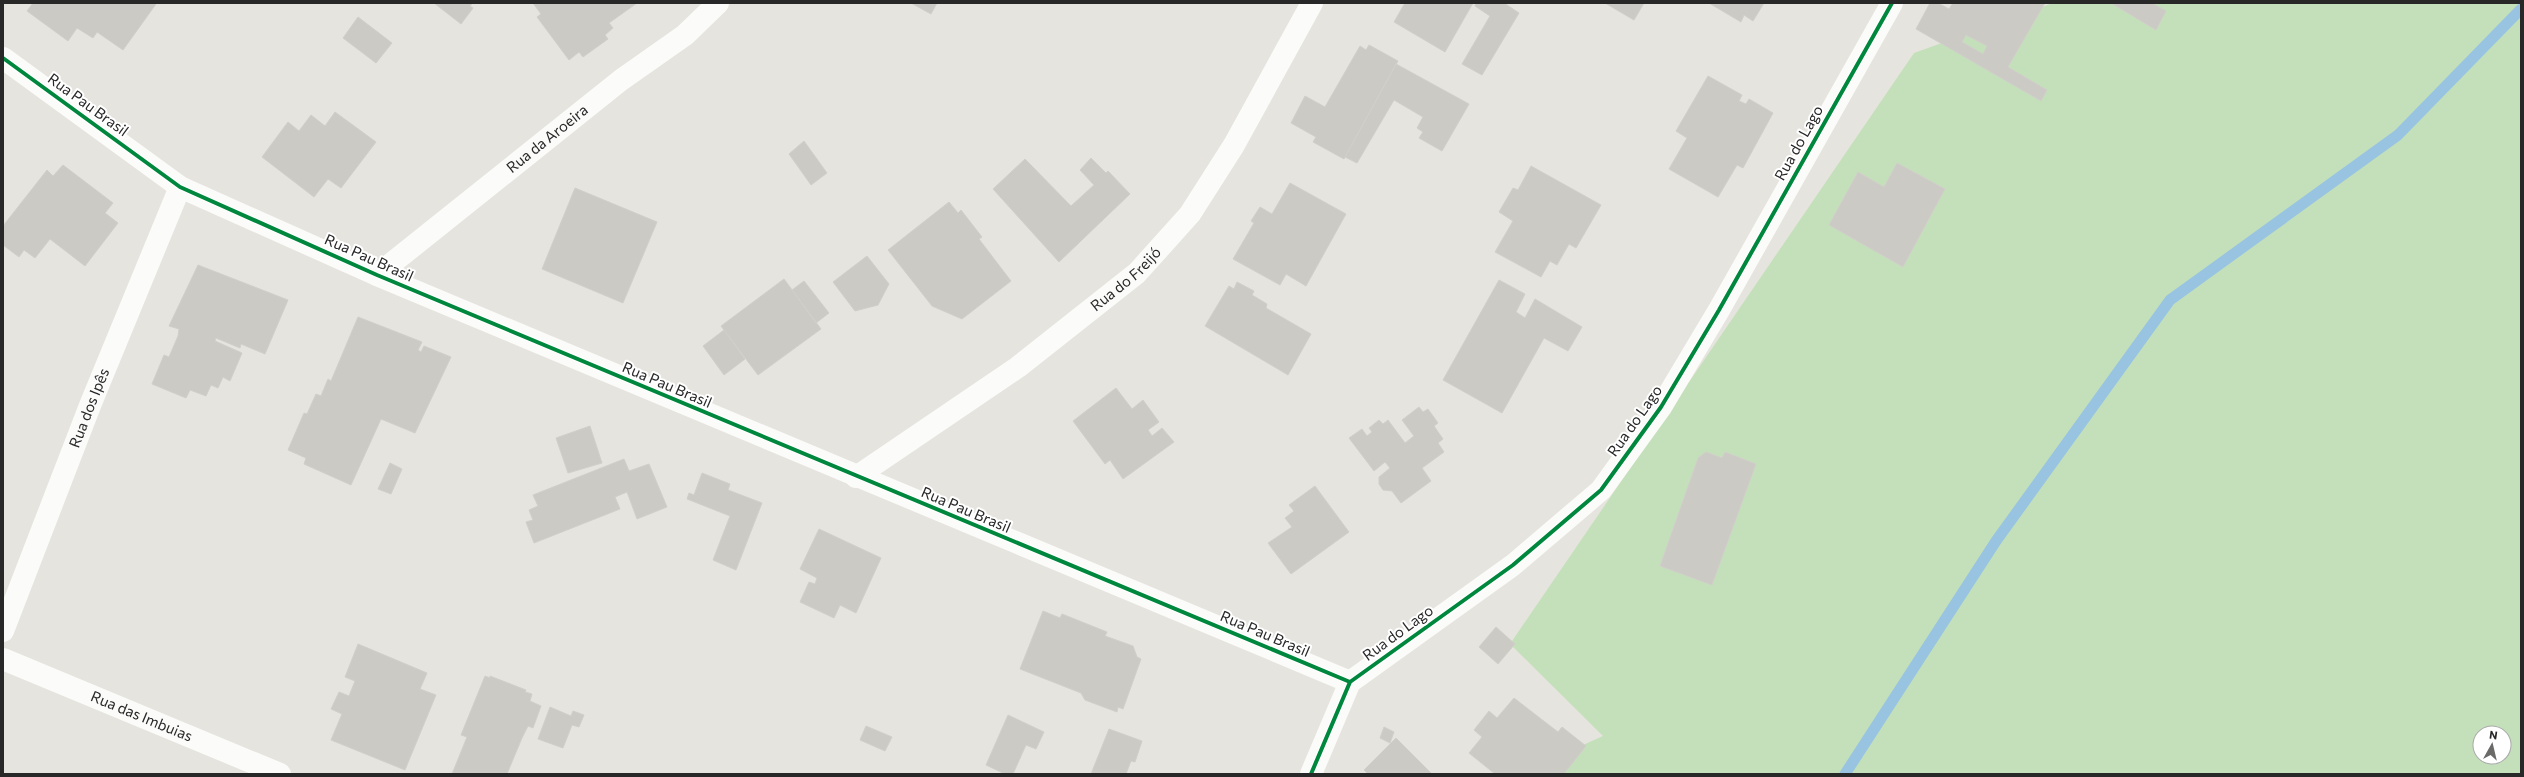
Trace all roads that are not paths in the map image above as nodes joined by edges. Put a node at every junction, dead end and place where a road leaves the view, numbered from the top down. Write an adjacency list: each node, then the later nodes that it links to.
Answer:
1 (718, 3): 6 (street, Rua da Aroeira)
2 (1312, 3): 7 (street, Rua do Freijó)
3 (1892, 3): 10 (street, Rua do Lago)
4 (3, 58): 5 (street, Rua Pau Brasil)
5 (180, 187): 6 (street, Rua Pau Brasil); 8 (street, Rua dos Ipês)
6 (377, 275): 7 (street, Rua Pau Brasil)
7 (856, 477): 10 (street, Rua Pau Brasil)
8 (3, 631)
9 (3, 658): 11 (street, Rua das Imbuias)
10 (1350, 682): 12 (street)
11 (280, 774)
12 (1311, 774)

